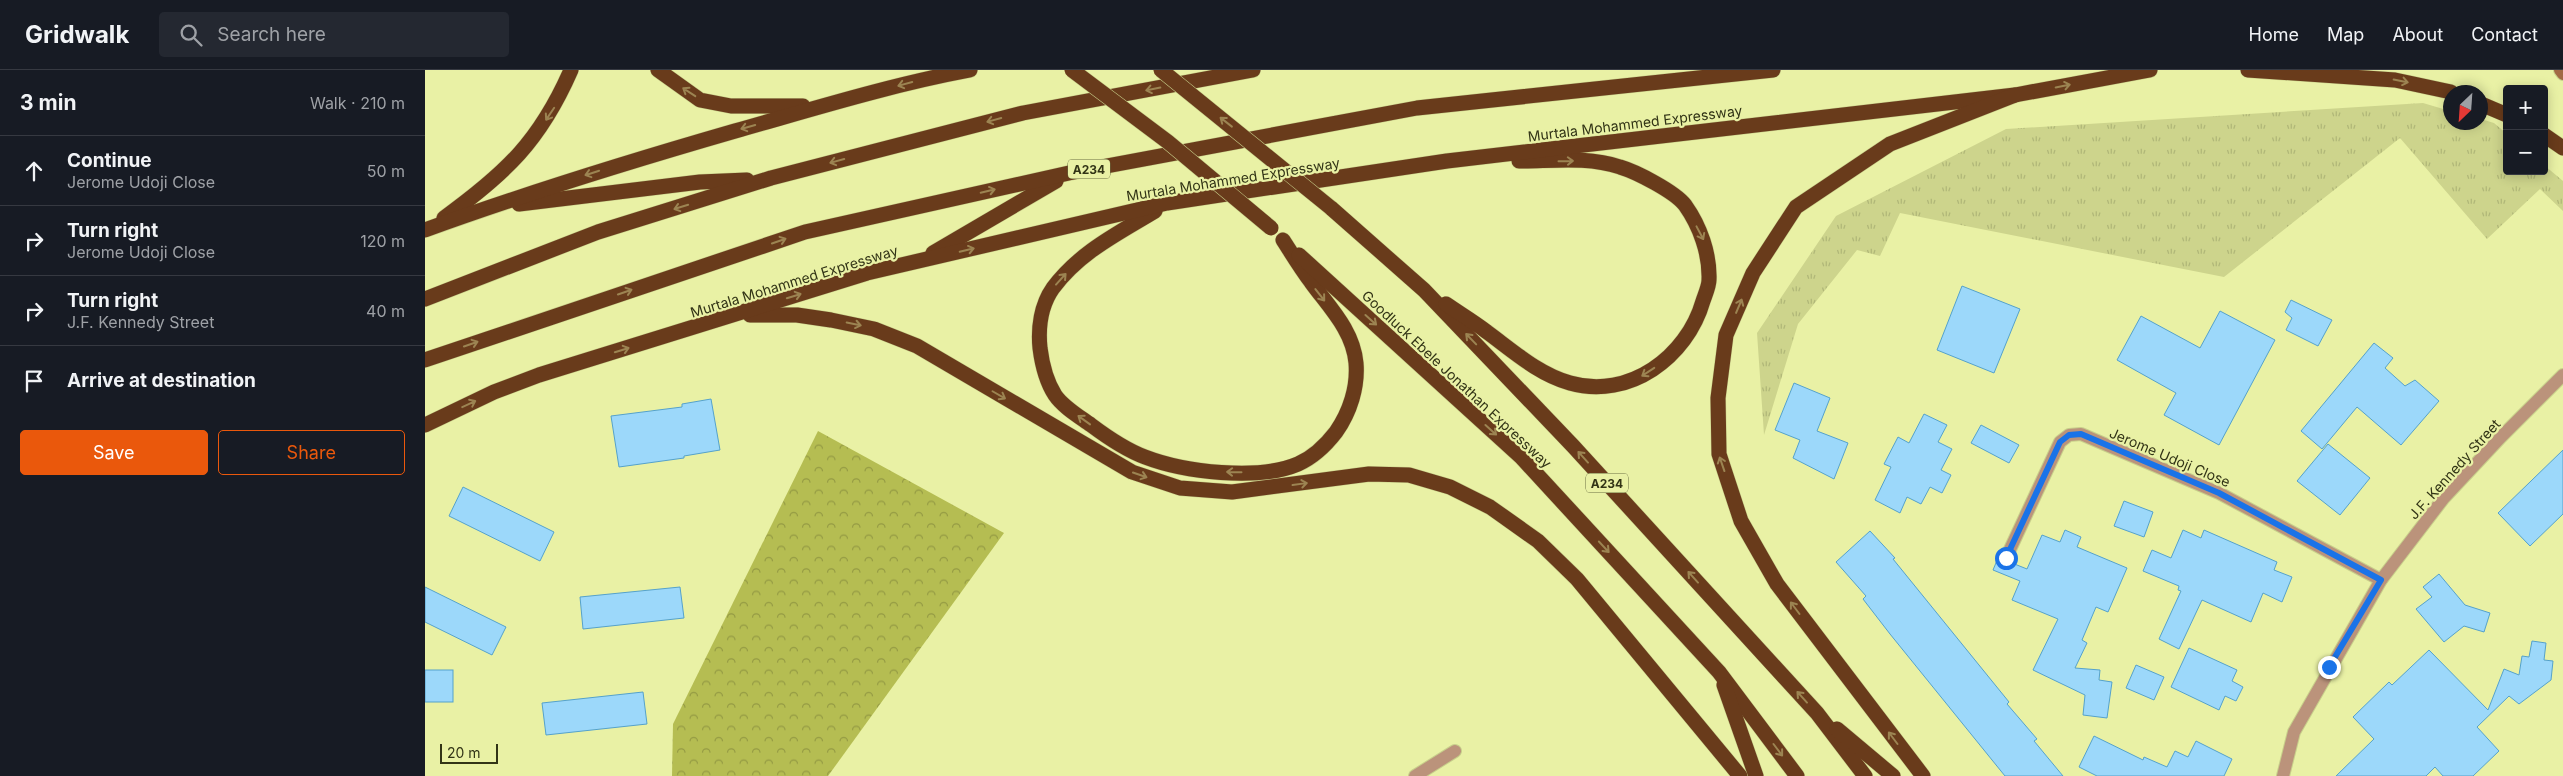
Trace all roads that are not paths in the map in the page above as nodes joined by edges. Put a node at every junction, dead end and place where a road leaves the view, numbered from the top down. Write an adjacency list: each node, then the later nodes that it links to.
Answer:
1 (571, 70): 24 (highway, one-way to 24)
2 (657, 70): 14 (highway, one-way to 2)
3 (970, 70): 14 (highway, one-way to 14)
4 (1072, 70): 25 (highway, Goodluck Ebele Jonathan Expressway, bridge)
5 (1161, 70): 27 (highway, A234, one-way to 5, bridge)
6 (1253, 70): 21 (highway, one-way to 21)
7 (1773, 70): 20 (highway, A234)
8 (2150, 70): 13 (highway, one-way to 8)
9 (2248, 70): 12 (highway, one-way to 12)
10 (2560, 70): 11 (main road)
11 (2563, 74)
12 (2443, 90)
13 (2015, 95): 19 (highway, Murtala Mohammed Expressway); 44 (highway, one-way to 13)
14 (822, 106): 23 (highway, one-way to 23)
15 (2488, 107): 16 (highway)
16 (2503, 114)
17 (2548, 138): 18 (highway)
18 (2563, 148)
19 (1447, 162): 22 (highway, Murtala Mohammed Expressway); 27 (highway, one-way to 27)
20 (1069, 173): 26 (highway); 30 (highway, A234, one-way to 20)
21 (771, 178): 23 (highway); 28 (highway, one-way to 28)
22 (1167, 203): 25 (highway, one-way to 22); 26 (highway, Murtala Mohammed Expressway, one-way to 22)
23 (486, 208): 24 (highway)
24 (427, 229)
25 (1283, 240): 35 (highway, Goodluck Ebele Jonathan Expressway, one-way to 35)
26 (919, 261): 29 (highway, Murtala Mohammed Expressway, one-way to 26)
27 (1424, 290): 36 (highway, A234, one-way to 27)
28 (425, 299)
29 (736, 314): 32 (highway, Murtala Mohammed Expressway, one-way to 29); 39 (highway, one-way to 39)
30 (425, 360)
31 (2563, 376): 34 (street, J.F. Kennedy Street)
32 (425, 425)
33 (2006, 558): 34 (street, Jerome Udoji Close)
34 (2381, 580): 45 (street, J.F. Kennedy Street)
35 (1719, 672): 40 (highway); 41 (highway, Goodluck Ebele Jonathan Expressway, one-way to 41)
36 (1817, 712): 42 (highway, A234); 43 (highway)
37 (1455, 751): 38 (street)
38 (1415, 776)
39 (1740, 776)
40 (1755, 776)
41 (1797, 776)
42 (1865, 776)
43 (1893, 776)
44 (1923, 776)
45 (2283, 776)

